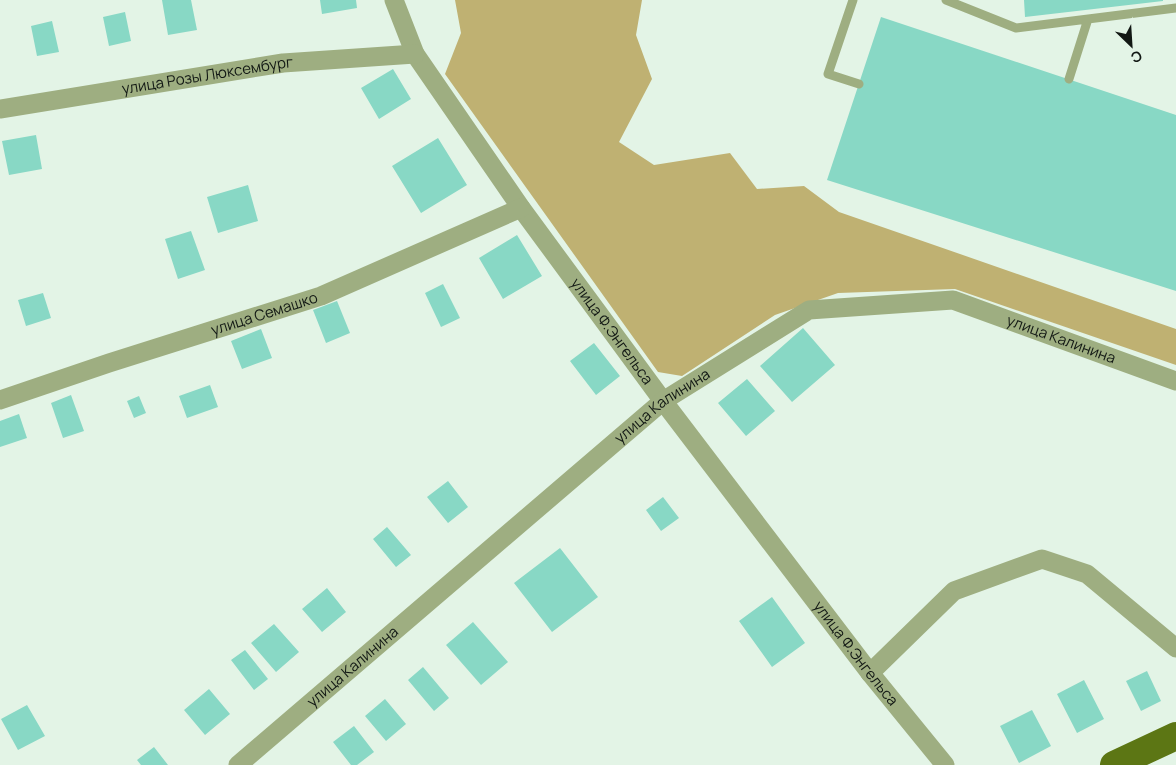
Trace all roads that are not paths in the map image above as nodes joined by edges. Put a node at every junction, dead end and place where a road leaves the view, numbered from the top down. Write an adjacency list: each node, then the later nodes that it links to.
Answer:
1 (394, 0): 6 (street, улица Ф.Энгельса)
2 (853, 0): 8 (lane)
3 (946, 0): 5 (lane)
4 (1176, 8): 5 (lane)
5 (1088, 19): 7 (lane)
6 (415, 54): 9 (street, улица Розы Люксембург); 10 (street, улица Ф.Энгельса)
7 (1069, 79)
8 (859, 84)
9 (0, 109)
10 (521, 208): 12 (street, улица Семашко); 13 (street, улица Ф.Энгельса)
11 (1176, 381): 13 (street, улица Калинина)
12 (0, 400)
13 (663, 401): 15 (street, улица Ф.Энгельса); 17 (street, улица Калинина)
14 (1176, 648): 15 (street)
15 (870, 672): 18 (street, улица Ф.Энгельса)
16 (1176, 736): 19 (main road)
17 (238, 765)
18 (945, 765)
19 (1114, 765)

